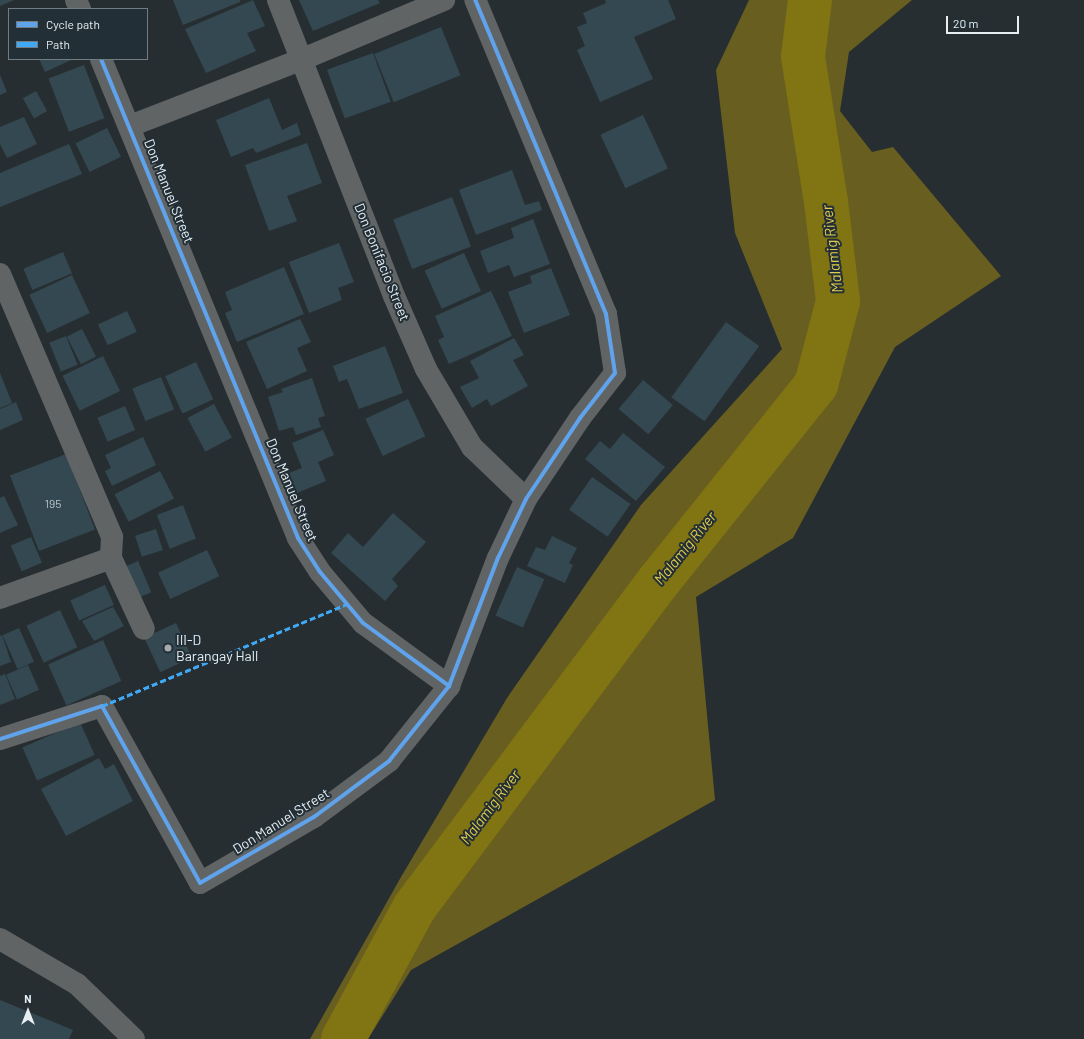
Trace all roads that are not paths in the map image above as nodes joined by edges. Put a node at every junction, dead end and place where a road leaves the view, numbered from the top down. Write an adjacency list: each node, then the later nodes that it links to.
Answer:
1 (278, 0): 4 (street, Don Bonifacio Street)
2 (444, 0): 4 (street)
3 (475, 0): 8 (street)
4 (303, 59): 6 (street); 8 (street, Don Bonifacio Street)
5 (101, 60): 6 (street, Don Manuel Street)
6 (130, 126): 12 (street, Don Manuel Street)
7 (0, 274): 9 (street)
8 (526, 499): 12 (street)
9 (111, 558): 10 (street); 11 (street)
10 (0, 598)
11 (144, 629)
12 (449, 686): 13 (street, Don Manuel Street)
13 (0, 739)
14 (0, 939): 15 (street)
15 (134, 1039)

